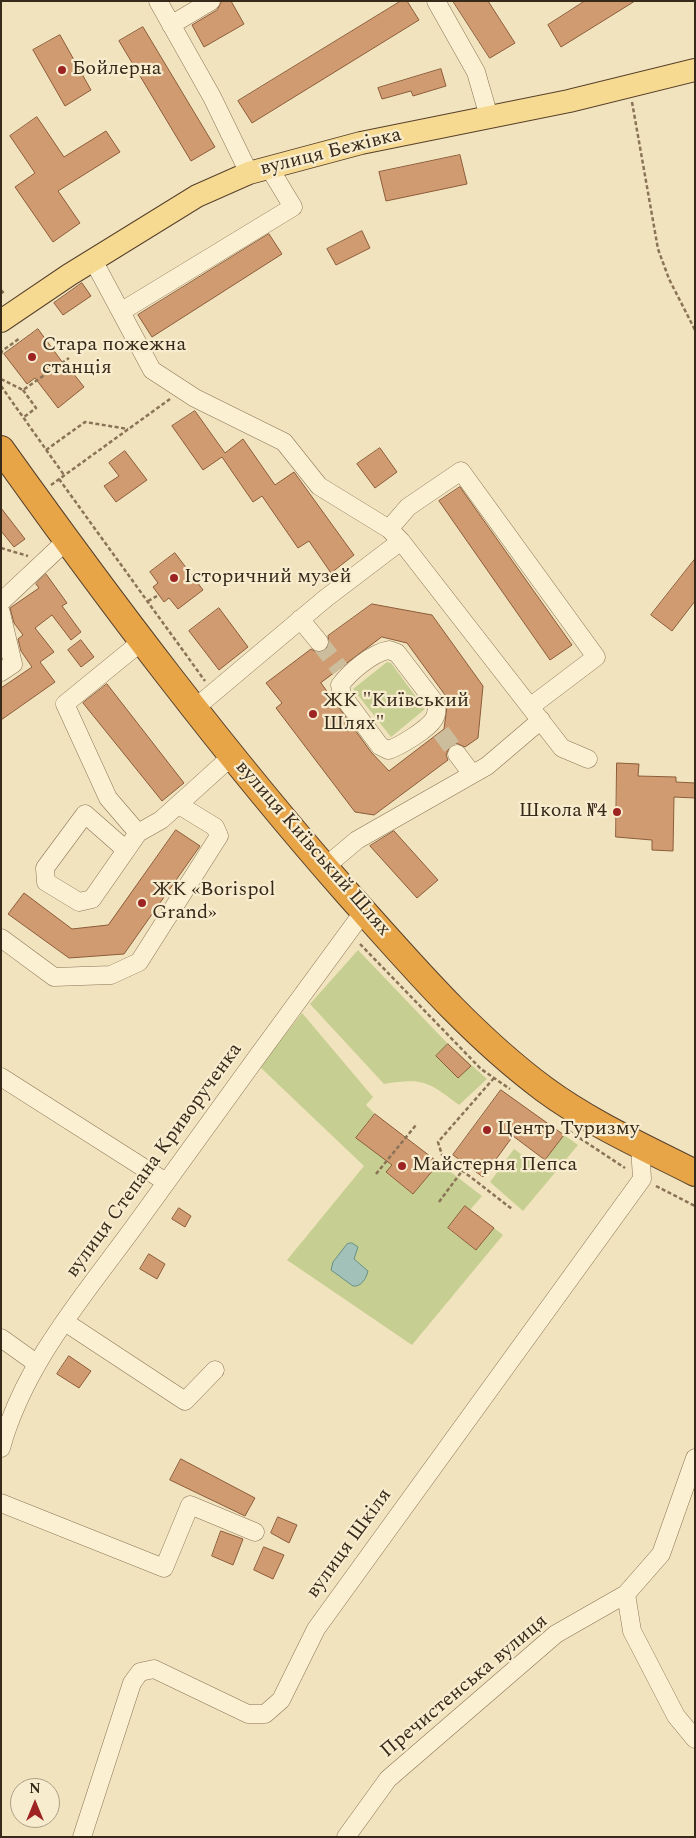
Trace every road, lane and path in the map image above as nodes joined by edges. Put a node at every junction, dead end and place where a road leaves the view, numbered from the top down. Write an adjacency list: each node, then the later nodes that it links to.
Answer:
1 (158, 1): 4 (street)
2 (211, 1): 4 (street)
3 (436, 1): 7 (street)
4 (172, 25): 8 (street)
5 (695, 70): 6 (main road, вулиця Бежівка)
6 (630, 86): 7 (main road, вулиця Бежівка); 14 (path)
7 (489, 117): 8 (main road, вулиця Бежівка)
8 (259, 171): 9 (main road, вулиця Бежівка); 12 (street)
9 (93, 260): 12 (street); 13 (main road, вулиця Бежівка)
10 (1, 290): 11 (path)
11 (5, 295)
12 (122, 312): 21 (street)
13 (1, 321)
14 (695, 330)
15 (20, 338): 16 (path)
16 (1, 354)
17 (69, 358): 20 (path)
18 (1, 380): 20 (path)
19 (1, 386): 22 (path)
20 (23, 390): 22 (path)
21 (183, 390): 23 (path); 29 (street)
22 (24, 417): 25 (path)
23 (128, 429): 25 (path); 26 (path)
24 (1, 449): 30 (highway, вулиця Київський Шлях)
25 (46, 450): 26 (path)
26 (64, 475): 27 (path)
27 (59, 479): 28 (path); 34 (path)
28 (48, 487)
29 (395, 535): 37 (street); 43 (street); 43 (street)
30 (66, 540): 32 (street); 38 (highway, вулиця Київський Шлях)
31 (1, 548): 32 (path)
32 (44, 561): 35 (street)
33 (157, 596): 34 (path)
34 (148, 601): 41 (path)
35 (1, 602)
36 (1, 613): 40 (street)
37 (300, 619): 39 (street); 41 (street)
38 (141, 642): 42 (highway, вулиця Київський Шлях); 50 (street)
39 (319, 642)
40 (1, 672)
41 (214, 692): 42 (street)
42 (194, 709): 46 (highway, вулиця Київський Шлях)
43 (536, 713): 47 (street); 48 (street)
44 (437, 726): 44 (street)
45 (457, 754): 48 (street)
46 (232, 756): 49 (street); 52 (highway, вулиця Київський Шлях)
47 (588, 759)
48 (472, 774): 52 (street)
49 (178, 805): 50 (street); 54 (street)
50 (138, 833): 51 (street)
51 (126, 850): 51 (street)
52 (325, 867): 53 (highway, вулиця Київський Шлях)
53 (364, 912): 58 (highway, вулиця Київський Шлях); 62 (street, вулиця Степана Криворученка)
54 (1, 938)
55 (1, 1077): 62 (street)
56 (494, 1078): 59 (path)
57 (416, 1125): 61 (path)
58 (640, 1145): 60 (highway, вулиця Київський Шлях); 75 (street, вулиця Шкіля)
59 (462, 1171): 63 (path); 64 (path)
60 (695, 1173)
61 (376, 1174)
62 (166, 1182): 65 (street, вулиця Степана Криворученка)
63 (439, 1202)
64 (512, 1210)
65 (65, 1322): 67 (street, вулиця Степана Криворученка); 68 (street)
66 (1, 1338): 67 (street)
67 (36, 1362): 69 (street, вулиця Степана Криворученка)
68 (215, 1370)
69 (1, 1448)
70 (695, 1458): 73 (street, Пречистенська вулиця)
71 (1, 1503): 72 (street)
72 (255, 1532)
73 (626, 1594): 74 (street); 76 (street, Пречистенська вулиця)
74 (695, 1739)
75 (82, 1837)
76 (346, 1837)

